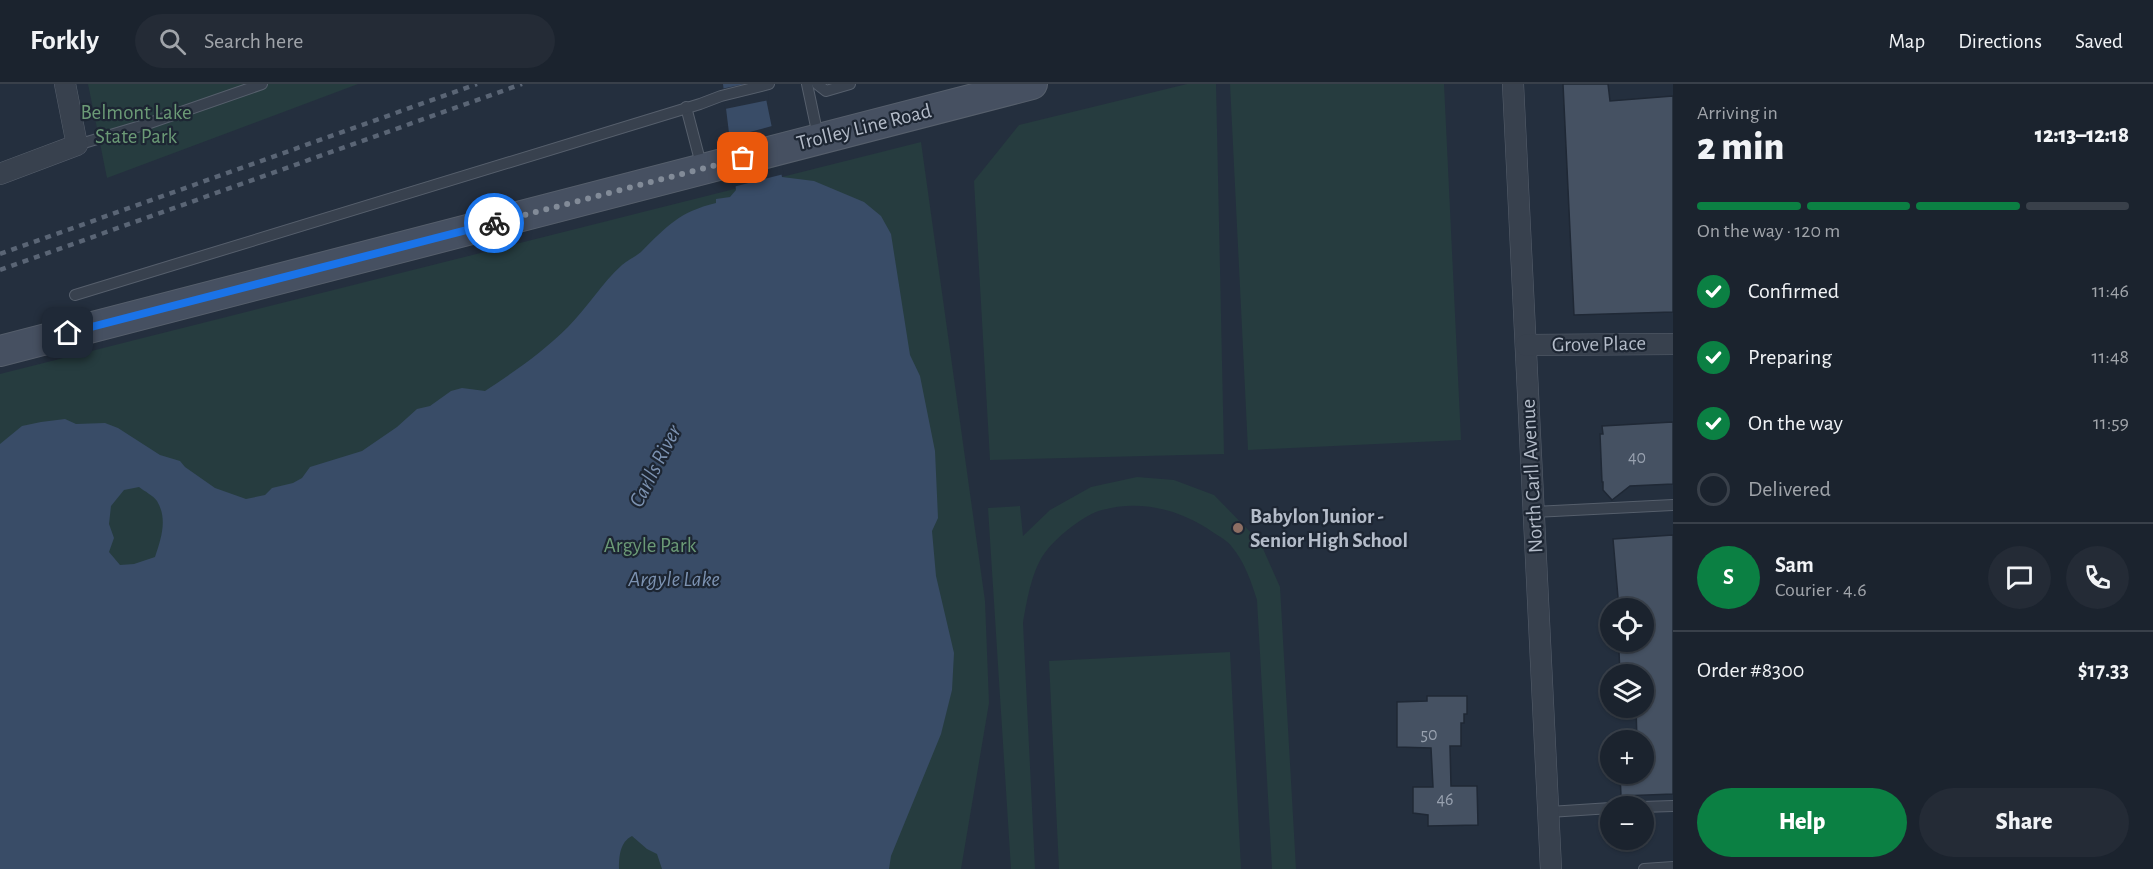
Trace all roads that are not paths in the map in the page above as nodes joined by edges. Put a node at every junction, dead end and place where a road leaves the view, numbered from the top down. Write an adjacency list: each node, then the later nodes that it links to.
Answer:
1 (65, 84): 11 (street)
2 (262, 84): 11 (lane)
3 (770, 84): 9 (lane)
4 (807, 84): 10 (lane)
5 (817, 84): 6 (lane)
6 (850, 84)
7 (1032, 84): 10 (main road, Trolley Line Road)
8 (1513, 84): 16 (street, North Carll Avenue)
9 (686, 107): 12 (lane); 14 (lane)
10 (819, 138): 12 (main road, Trolley Line Road)
11 (77, 145): 13 (street)
12 (714, 166): 17 (main road, Trolley Line Road)
13 (0, 174)
14 (75, 295)
15 (1673, 344): 16 (street, Grove Place)
16 (1526, 345): 19 (street, North Carll Avenue)
17 (0, 351)
18 (1673, 505): 19 (lane)
19 (1534, 512): 23 (street, North Carll Avenue)
20 (1673, 806): 21 (lane)
21 (1654, 807)
22 (1600, 809): 23 (lane)
23 (1549, 812): 25 (street, North Carll Avenue)
24 (1673, 867): 26 (lane)
25 (1551, 869)
26 (1644, 869)

